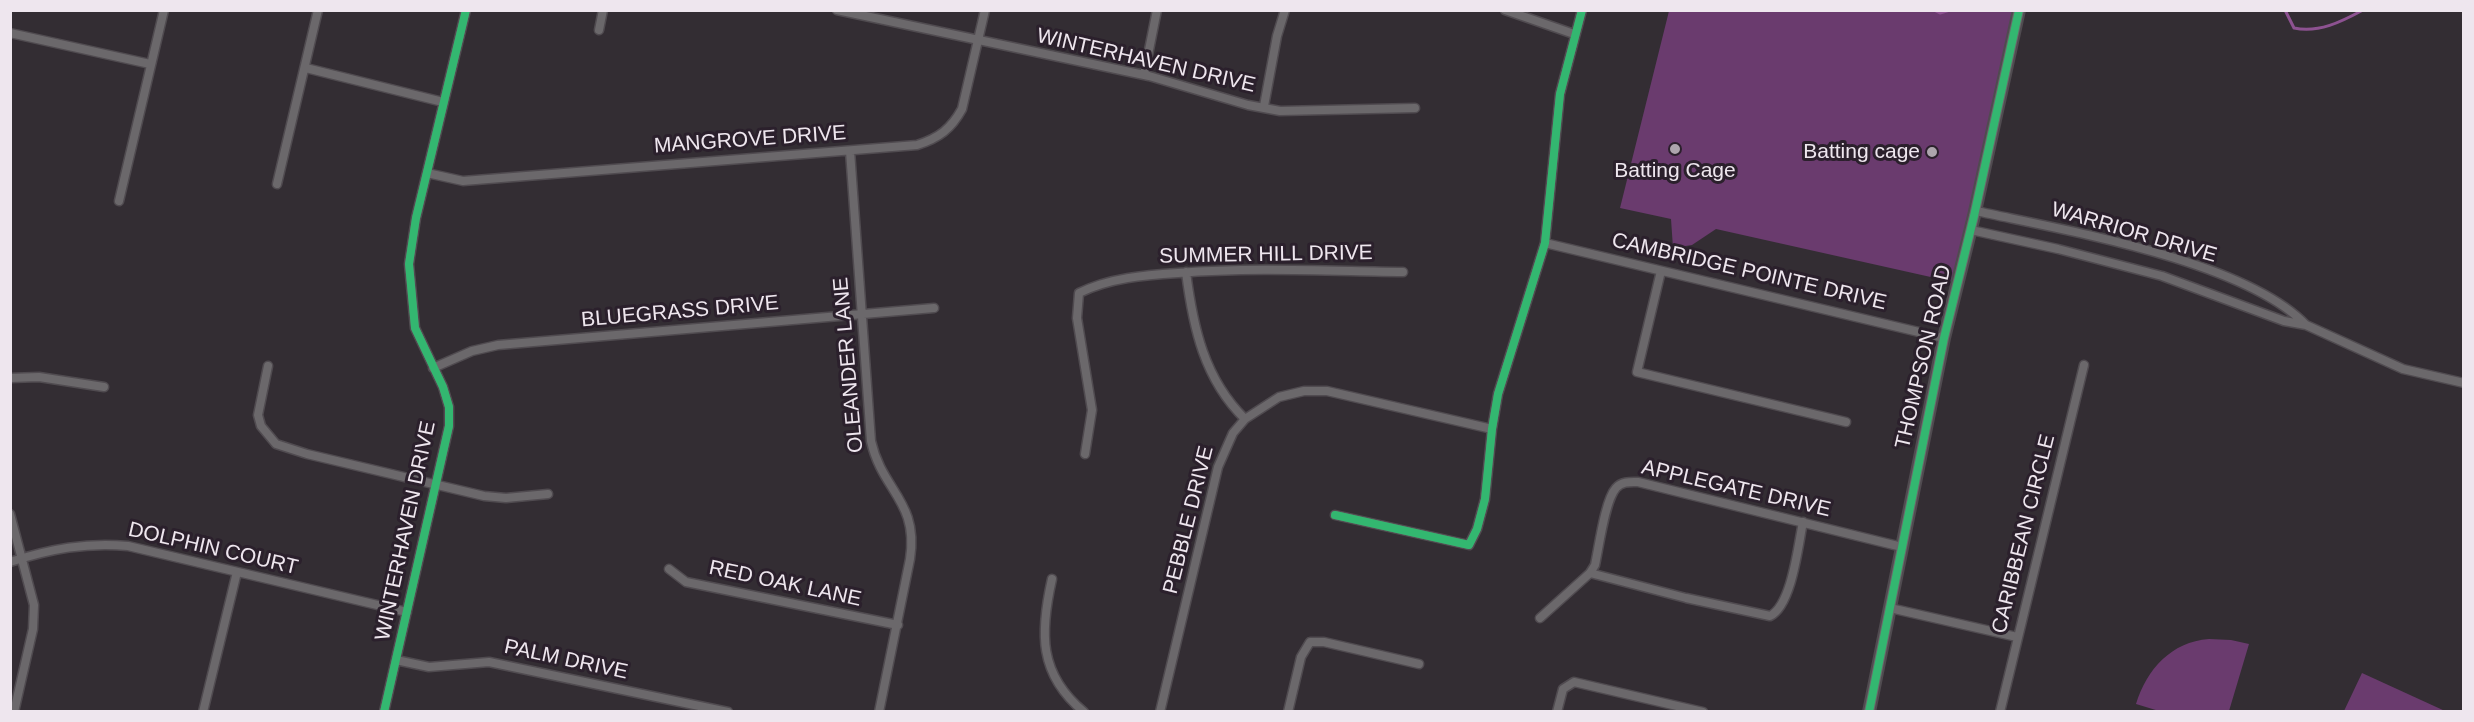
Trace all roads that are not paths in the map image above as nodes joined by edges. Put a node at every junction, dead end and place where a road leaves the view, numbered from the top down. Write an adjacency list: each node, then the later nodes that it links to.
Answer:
1 (164, 10): 16 (street)
2 (318, 10): 17 (street)
3 (466, 10): 19 (street, WINTERHAVEN DRIVE)
4 (603, 10): 12 (street)
5 (837, 10): 15 (street, WINTERHAVEN DRIVE)
6 (985, 10): 15 (street, MANGROVE DRIVE)
7 (1157, 10): 18 (street)
8 (1285, 10): 20 (street)
9 (1505, 10): 14 (street)
10 (1582, 10): 14 (street)
11 (2019, 10): 26 (street, THOMPSON ROAD)
12 (599, 30)
13 (10, 33): 16 (street)
14 (1574, 34): 28 (street)
15 (978, 41): 18 (street, WINTERHAVEN DRIVE); 22 (street, MANGROVE DRIVE)
16 (150, 64): 25 (street)
17 (306, 68): 19 (street); 24 (street)
18 (1144, 75): 20 (street, WINTERHAVEN DRIVE)
19 (443, 102): 23 (street, WINTERHAVEN DRIVE)
20 (1264, 106): 21 (street, WINTERHAVEN DRIVE)
21 (1415, 108)
22 (849, 151): 23 (street, MANGROVE DRIVE); 33 (street, OLEANDER LANE)
23 (427, 173): 38 (street, WINTERHAVEN DRIVE)
24 (277, 184)
25 (119, 201)
26 (1976, 211): 27 (street, THOMPSON ROAD); 34 (street, WARRIOR DRIVE)
27 (1971, 230): 34 (street, WARRIOR DRIVE); 35 (street, THOMPSON ROAD)
28 (1545, 243): 29 (street, CAMBRIDGE POINTE DRIVE); 44 (street)
29 (1661, 271): 35 (street, CAMBRIDGE POINTE DRIVE); 43 (street)
30 (1186, 272): 31 (street, SUMMER HILL DRIVE); 42 (street); 45 (street, SUMMER HILL DRIVE)
31 (1403, 272)
32 (934, 308): 33 (street, BLUEGRASS DRIVE)
33 (861, 316): 38 (street, BLUEGRASS DRIVE); 61 (street, OLEANDER LANE)
34 (2306, 325): 40 (street, WARRIOR DRIVE)
35 (1944, 338): 51 (street, THOMPSON ROAD)
36 (2084, 365): 62 (street, CARIBBEAN CIRCLE)
37 (268, 366): 46 (street)
38 (434, 368): 46 (street, WINTERHAVEN DRIVE)
39 (10, 378): 41 (street)
40 (2463, 383)
41 (104, 387)
42 (1245, 419): 44 (street, PEBBLE DRIVE); 72 (street, PEBBLE DRIVE)
43 (1846, 422)
44 (1492, 429): 49 (street)
45 (1085, 454)
46 (437, 486): 47 (street); 59 (street, WINTERHAVEN DRIVE)
47 (548, 494)
48 (10, 514): 52 (street)
49 (1335, 515)
50 (1803, 522): 51 (street, APPLEGATE DRIVE); 56 (street, APPLEGATE DRIVE); 56 (street)
51 (1902, 547): 58 (street, THOMPSON ROAD)
52 (23, 558): 53 (street, DOLPHIN COURT); 55 (street, DOLPHIN COURT); 66 (street)
53 (10, 562)
54 (669, 569): 61 (street, RED OAK LANE)
55 (237, 572): 59 (street, DOLPHIN COURT); 67 (street)
56 (1590, 573): 60 (street)
57 (1052, 579): 71 (street)
58 (1890, 608): 62 (street); 76 (street, THOMPSON ROAD)
59 (406, 612): 63 (street, WINTERHAVEN DRIVE)
60 (1540, 618)
61 (898, 625): 70 (street, OLEANDER LANE)
62 (2017, 637): 77 (street, CARIBBEAN CIRCLE)
63 (396, 660): 68 (street, WINTERHAVEN DRIVE); 69 (street, PALM DRIVE)
64 (1419, 664): 73 (street)
65 (1679, 709): 74 (street); 75 (street)
66 (14, 711)
67 (203, 711)
68 (384, 711)
69 (728, 711)
70 (879, 711)
71 (1084, 711)
72 (1160, 711)
73 (1288, 711)
74 (1557, 711)
75 (1703, 711)
76 (1869, 711)
77 (2000, 711)

